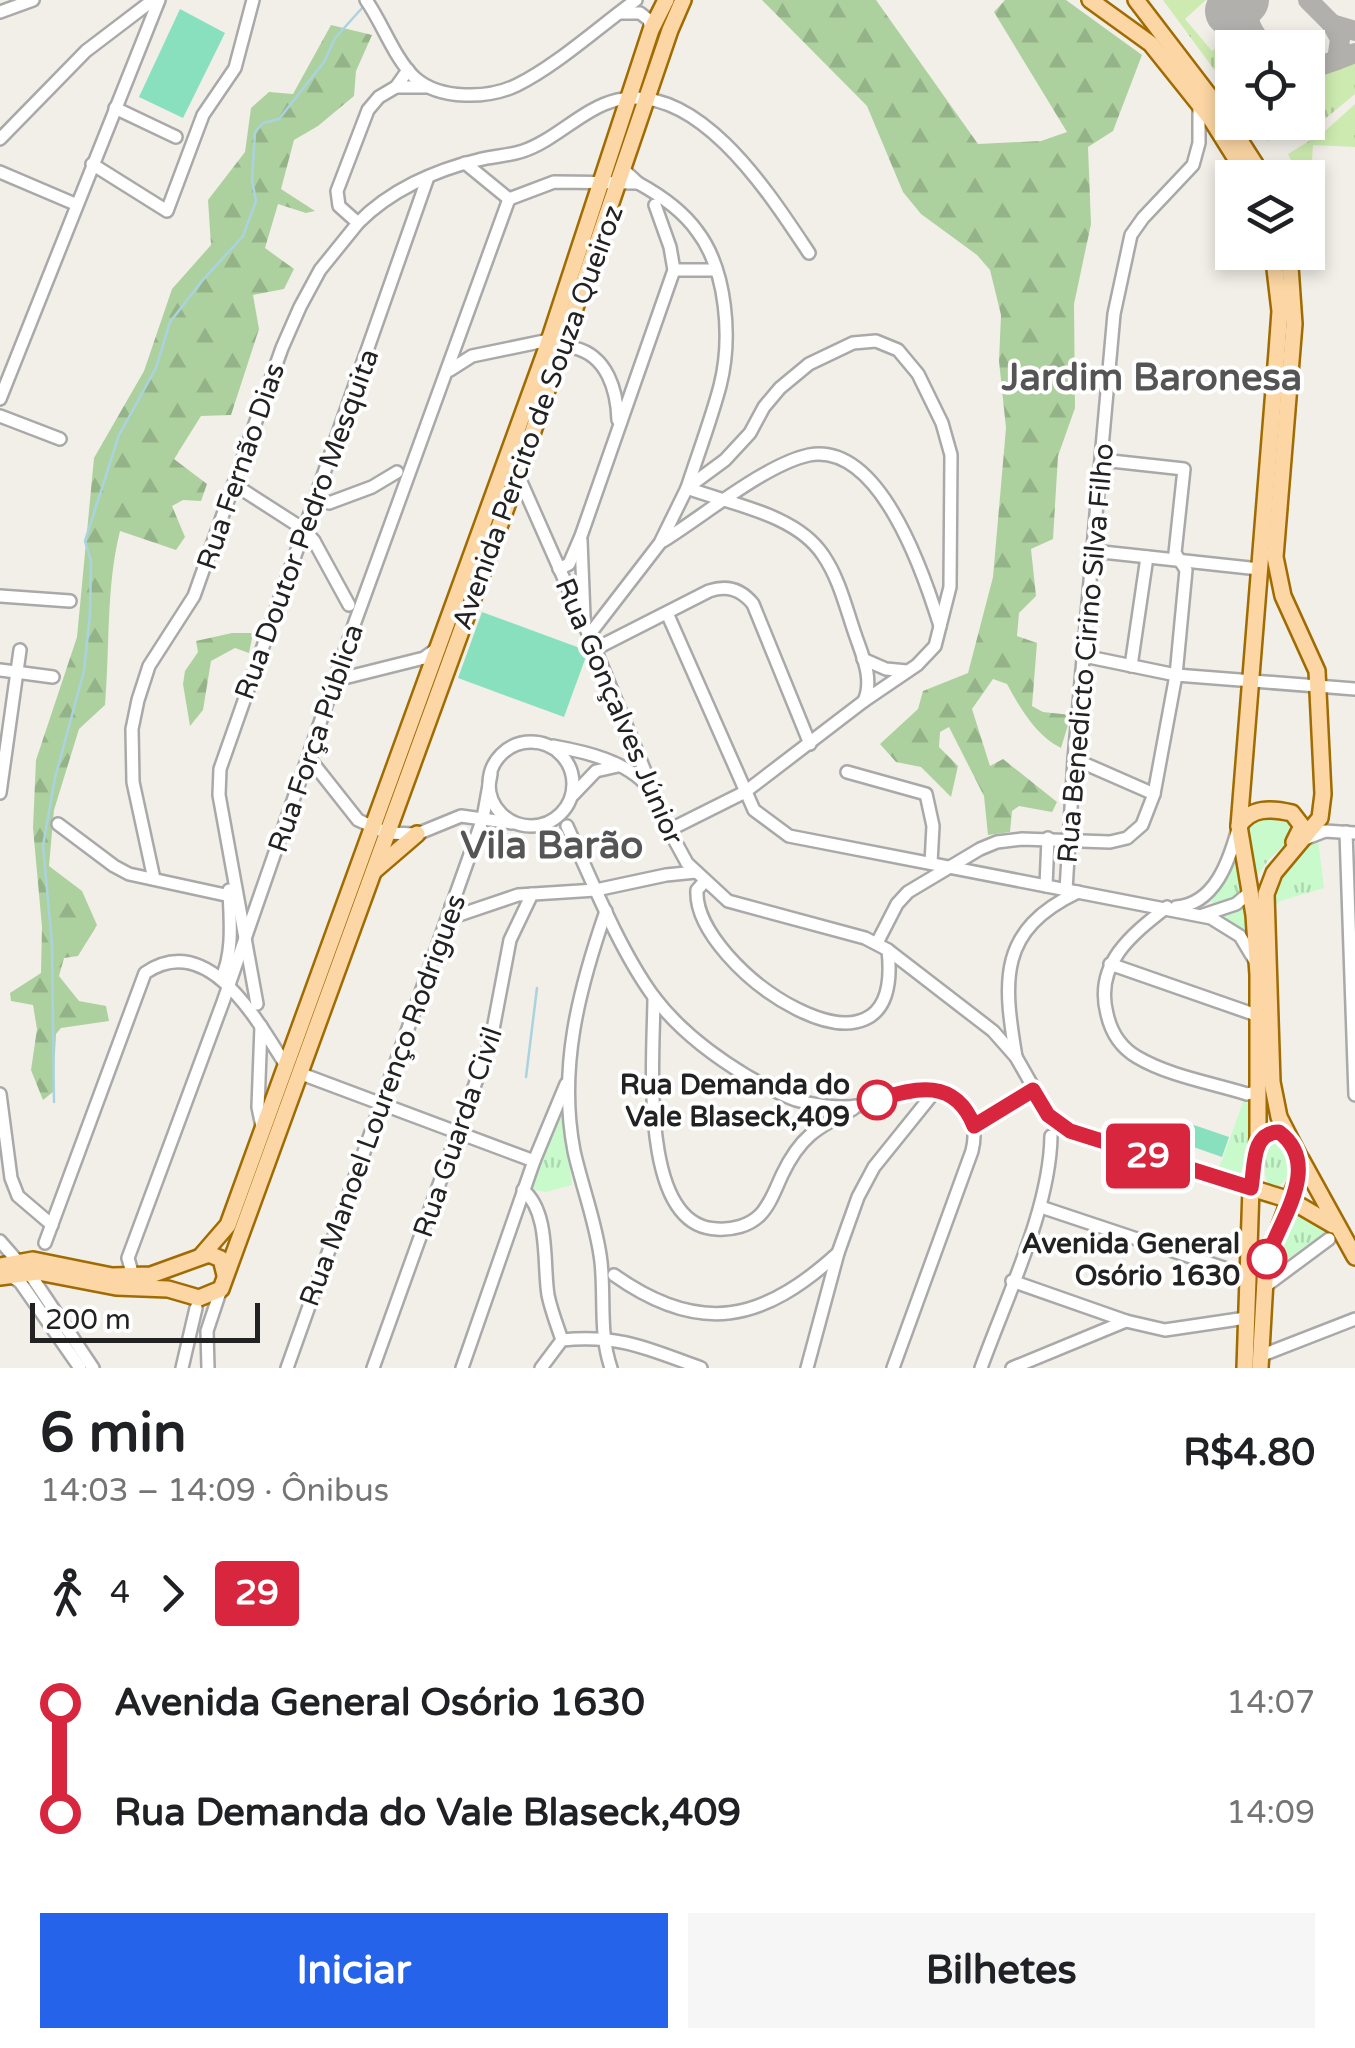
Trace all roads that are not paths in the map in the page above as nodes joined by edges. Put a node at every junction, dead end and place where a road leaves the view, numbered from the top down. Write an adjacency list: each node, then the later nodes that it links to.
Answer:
1 (33, 0): 10 (street)
2 (156, 0): 12 (street); 13 (street)
3 (253, 0): 27 (street)
4 (636, 0): 11 (street)
5 (666, 0): 14 (main road, Avenida Percito de Souza Queiroz)
6 (683, 0): 18 (main road, Avenida Percito de Souza Queiroz)
7 (1090, 0): 21 (main road)
8 (1136, 0): 25 (main road)
9 (369, 4): 15 (street)
10 (0, 12)
11 (616, 14): 14 (street); 17 (street)
12 (132, 16): 13 (street); 23 (street)
13 (147, 30): 20 (street)
14 (651, 30): 19 (main road, Avenida Percito de Souza Queiroz)
15 (408, 70): 16 (street); 17 (street)
16 (396, 87): 17 (street); 38 (street)
17 (430, 88)
18 (651, 96): 19 (street); 29 (main road, Avenida Percito de Souza Queiroz); 40 (street)
19 (629, 99): 26 (street); 31 (main road, Avenida Percito de Souza Queiroz)
20 (115, 108): 22 (street); 27 (street)
21 (1204, 121): 24 (main road); 53 (street, Rua Benedicto Cirino Silva Filho)
22 (176, 137)
23 (0, 139)
24 (1234, 160)
25 (1252, 160)
26 (464, 163): 30 (street); 35 (street)
27 (92, 164): 36 (street)
28 (0, 172): 36 (street)
29 (622, 176): 31 (street); 33 (street); 45 (main road, Avenida Percito de Souza Queiroz)
30 (428, 177): 32 (street); 34 (street, Rua Doutor Pedro Mesquita)
31 (601, 182): 35 (street); 45 (main road, Avenida Percito de Souza Queiroz)
32 (412, 186): 34 (street); 37 (street)
33 (651, 194): 41 (street); 42 (street)
34 (422, 196): 58 (street, Rua Doutor Pedro Mesquita)
35 (509, 199): 46 (street, Rua Força Pública)
36 (75, 204): 49 (street)
37 (372, 209): 38 (street); 39 (street, Rua Fernão Dias)
38 (346, 212): 39 (street)
39 (358, 223): 56 (street, Rua Fernão Dias)
40 (809, 253)
41 (674, 270): 42 (street); 50 (street)
42 (716, 270): 57 (street)
43 (1276, 270): 72 (main road)
44 (1290, 270): 94 (main road)
45 (560, 345): 47 (street); 50 (street); 55 (main road, Avenida Percito de Souza Queiroz); 61 (main road, Avenida Percito de Souza Queiroz)
46 (457, 348): 47 (street); 48 (street, Rua Força Pública)
47 (472, 356): 48 (street)
48 (450, 370): 54 (street, Rua Força Pública)
49 (0, 398)
50 (622, 401): 64 (street)
51 (0, 416): 52 (street)
52 (60, 439)
53 (1102, 460): 68 (street, Rua Benedicto Cirino Silva Filho); 70 (street)
54 (403, 474): 58 (street); 77 (street, Rua Força Pública)
55 (518, 475): 59 (main road, Avenida Percito de Souza Queiroz); 62 (street, Rua Gonçalves Júnior)
56 (234, 485): 63 (street); 128 (street, Rua Fernão Dias)
57 (686, 488): 60 (street); 66 (street); 74 (street)
58 (321, 502): 63 (street, Rua Doutor Pedro Mesquita)
59 (508, 502): 61 (main road); 62 (street); 115 (main road, Avenida Percito de Souza Queiroz)
60 (723, 502): 66 (street); 73 (street); 85 (street)
61 (487, 514): 82 (main road, Avenida Percito de Souza Queiroz)
62 (533, 514): 71 (street, Rua Gonçalves Júnior)
63 (305, 530): 65 (street); 67 (street, Rua Doutor Pedro Mesquita)
64 (581, 536): 71 (street); 80 (street)
65 (314, 541): 67 (street); 77 (street)
66 (660, 543): 80 (street)
67 (299, 546): 134 (street, Rua Doutor Pedro Mesquita)
68 (1093, 551): 69 (street); 84 (street, Rua Benedicto Cirino Silva Filho)
69 (1147, 557): 70 (street); 86 (street)
70 (1182, 561): 72 (street); 90 (street)
71 (559, 569): 80 (street, Rua Gonçalves Júnior)
72 (1259, 569): 93 (main road)
73 (925, 586): 74 (street); 79 (street)
74 (950, 586): 79 (street)
75 (0, 596): 76 (street)
76 (70, 601)
77 (355, 606): 92 (street, Rua Força Pública)
78 (667, 613): 83 (street); 98 (street); 104 (street)
79 (941, 628): 88 (street)
80 (587, 631): 83 (street, Rua Gonçalves Júnior)
81 (20, 650): 89 (street)
82 (435, 650): 92 (street); 115 (main road, Avenida Percito de Souza Queiroz)
83 (595, 650): 107 (street, Rua Gonçalves Júnior)
84 (1084, 656): 86 (street); 100 (street, Rua Benedicto Cirino Silva Filho)
85 (863, 659): 88 (street); 96 (street)
86 (1130, 666): 90 (street)
87 (0, 670): 89 (street)
88 (908, 671): 96 (street)
89 (16, 673): 91 (street); 105 (street)
90 (1176, 676): 93 (street); 106 (street)
91 (53, 677)
92 (336, 680): 99 (street, Rua Força Pública)
93 (1250, 683): 94 (street); 114 (main road)
94 (1319, 686): 95 (street); 121 (main road)
95 (1355, 688)
96 (864, 701): 98 (street)
97 (539, 743): 101 (street); 103 (street); 108 (street)
98 (810, 744): 104 (street)
99 (309, 758): 115 (street); 142 (street, Rua Força Pública)
100 (1074, 759): 106 (street); 120 (street, Rua Benedicto Cirino Silva Filho)
101 (618, 766): 107 (street); 108 (street)
102 (847, 772): 123 (street)
103 (491, 774): 109 (street, Rua Manoel Lourenço Rodrigues); 112 (street)
104 (745, 792): 116 (street); 123 (street)
105 (0, 793)
106 (1154, 794): 120 (street)
107 (654, 796): 116 (street, Rua Gonçalves Júnior)
108 (569, 802): 110 (street); 113 (street)
109 (482, 818): 112 (street); 118 (street); 135 (street, Rua Manoel Lourenço Rodrigues)
110 (550, 821): 112 (street); 113 (street)
111 (58, 824): 128 (street)
112 (525, 825)
113 (567, 826): 131 (street)
114 (1239, 826): 122 (main road); 130 (street); 132 (main road)
115 (380, 830): 118 (street); 126 (main road, Avenida Percito de Souza Queiroz); 157 (main road, Avenida Percito de Souza Queiroz)
116 (668, 830): 127 (street, Rua Gonçalves Júnior)
117 (1351, 833): 121 (street); 153 (street)
118 (417, 834): 126 (main road)
119 (1048, 838): 120 (street); 124 (street); 129 (street)
120 (1068, 840): 129 (street, Rua Benedicto Cirino Silva Filho)
121 (1303, 840): 122 (main road); 125 (main road)
122 (1284, 854): 125 (main road); 132 (main road)
123 (931, 863): 124 (street)
124 (950, 867): 129 (street); 143 (street)
125 (1274, 872): 177 (main road)
126 (371, 874): 160 (main road, Avenida Percito de Souza Queiroz)
127 (700, 877): 131 (street); 143 (street, Rua Gonçalves Júnior); 146 (street)
128 (154, 879): 134 (street)
129 (1062, 889): 136 (street); 136 (street); 137 (street)
130 (1210, 889): 137 (street); 139 (street)
131 (596, 890): 133 (street); 138 (street)
132 (1249, 892): 139 (street); 147 (main road)
133 (532, 894): 135 (street); 175 (street, Rua Guarda Civil)
134 (233, 897): 142 (street); 148 (street)
135 (452, 906): 167 (street, Rua Manoel Lourenço Rodrigues)
136 (1052, 906): 154 (street)
137 (1167, 907): 140 (street); 145 (street)
138 (606, 911): 149 (street); 161 (street)
139 (1214, 913): 140 (street); 141 (street)
140 (1199, 916): 141 (street)
141 (1226, 925): 147 (street)
142 (246, 937): 148 (street, Rua Força Pública); 151 (street)
143 (882, 946): 144 (street, Rua Gonçalves Júnior); 146 (street)
144 (906, 964): 146 (street); 156 (street, Rua Gonçalves Júnior)
145 (1110, 964): 152 (street); 164 (street)
146 (890, 974)
147 (1258, 975): 152 (main road)
148 (225, 983): 150 (street, Rua Força Pública); 151 (street); 185 (street)
149 (654, 997): 168 (street); 171 (street)
150 (223, 1002): 151 (street); 196 (street, Rua Força Pública)
151 (251, 1008): 155 (street)
152 (1259, 1016): 164 (main road)
153 (1353, 1017): 166 (street)
154 (1010, 1019): 156 (street); 159 (street)
155 (262, 1027): 158 (street); 174 (street)
156 (993, 1030): 159 (street, Rua Gonçalves Júnior)
157 (297, 1034): 158 (street); 160 (main road, Avenida Percito de Souza Queiroz)
158 (270, 1039): 160 (street)
159 (1016, 1056): 163 (street, Rua Gonçalves Júnior)
160 (292, 1069): 167 (street); 174 (main road, Avenida Percito de Souza Queiroz); 199 (main road, Avenida Percito de Souza Queiroz)
161 (568, 1080): 180 (street); 192 (street)
162 (936, 1090): 169 (street); 173 (street); 189 (street)
163 (1033, 1090): 170 (street, Rua Gonçalves Júnior); 173 (street)
164 (1259, 1091): 178 (main road)
165 (0, 1094): 185 (street)
166 (1355, 1095)
167 (380, 1104): 175 (street); 213 (street, Rua Manoel Lourenço Rodrigues)
168 (841, 1106): 169 (street); 171 (street)
169 (857, 1106): 171 (street)
170 (1048, 1115): 172 (street, Rua Gonçalves Júnior); 176 (street)
171 (834, 1118)
172 (1060, 1125): 176 (street); 181 (street, Rua Gonçalves Júnior)
173 (974, 1126): 220 (street)
174 (262, 1131): 191 (main road, Avenida Percito de Souza Queiroz)
175 (458, 1134): 180 (street); 214 (street, Rua Guarda Civil)
176 (1051, 1136): 184 (street)
177 (1289, 1140): 178 (main road); 179 (main road)
178 (1258, 1147): 181 (main road)
179 (1298, 1156): 183 (main road); 186 (main road)
180 (534, 1161): 182 (street)
181 (1251, 1188): 183 (main road, Rua Gonçalves Júnior); 193 (main road)
182 (523, 1190): 207 (street); 215 (street)
183 (1290, 1200): 186 (main road, Rua Gonçalves Júnior); 200 (main road)
184 (1041, 1207): 193 (street); 198 (street)
185 (52, 1225): 188 (street)
186 (1333, 1233): 190 (main road); 200 (street)
187 (0, 1242): 194 (street)
188 (45, 1243)
189 (838, 1253): 195 (street); 197 (street)
190 (1355, 1257)
191 (196, 1258): 196 (main road); 199 (main road); 201 (main road)
192 (606, 1269): 195 (street); 206 (street)
193 (1248, 1270): 202 (main road)
194 (11, 1271): 196 (main road); 201 (main road); 209 (street); 210 (street)
195 (818, 1272): 197 (street)
196 (132, 1276)
197 (833, 1278): 219 (street)
198 (1012, 1281): 204 (street); 221 (street)
199 (223, 1283): 201 (main road); 205 (street, Avenida Percito de Souza Queiroz)
200 (1262, 1288): 208 (main road)
201 (192, 1301): 205 (street); 211 (street)
202 (1246, 1318): 204 (street); 208 (main road)
203 (1355, 1319): 208 (street)
204 (1126, 1321): 222 (street)
205 (206, 1331): 212 (street, Avenida Percito de Souza Queiroz)
206 (602, 1337): 207 (street); 217 (street); 218 (street)
207 (562, 1340): 216 (street)
208 (1249, 1365)
209 (80, 1368)
210 (94, 1368)
211 (182, 1368)
212 (208, 1368)
213 (287, 1368)
214 (373, 1368)
215 (462, 1368)
216 (541, 1368)
217 (610, 1368)
218 (701, 1368)
219 (807, 1368)
220 (893, 1368)
221 (981, 1368)
222 (1012, 1368)

